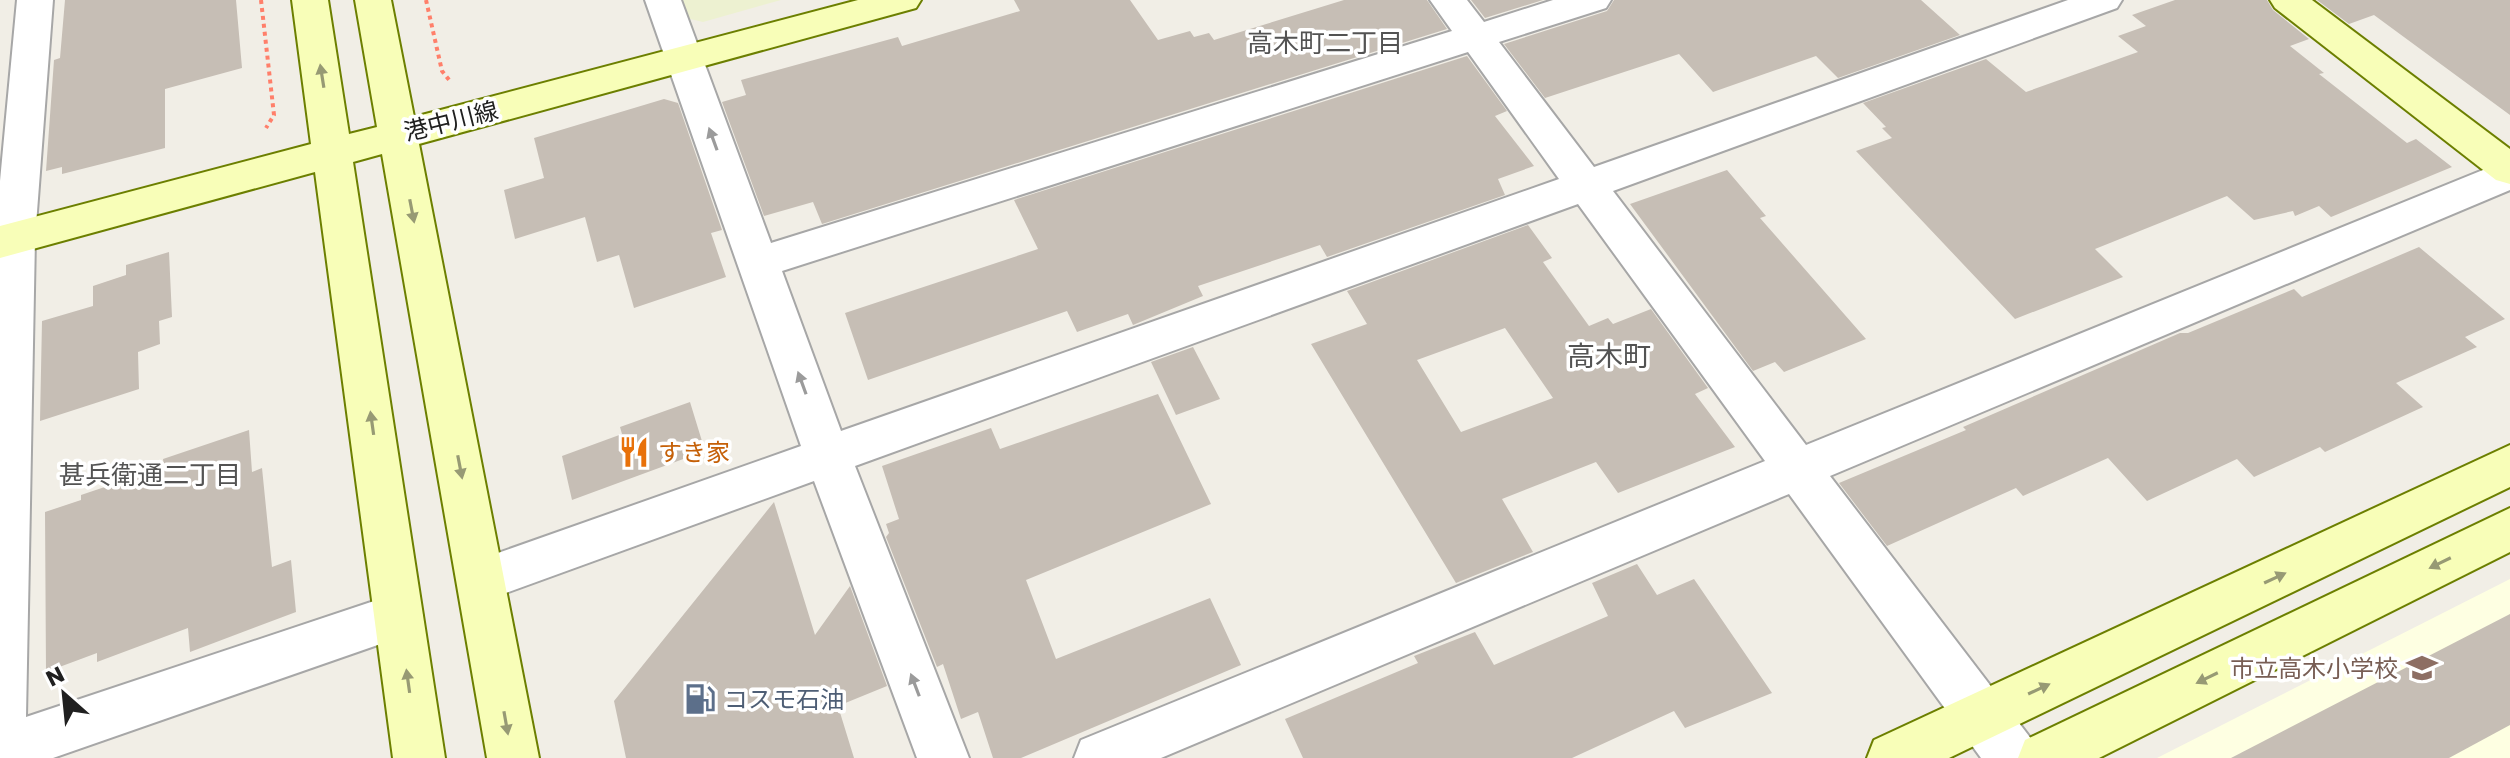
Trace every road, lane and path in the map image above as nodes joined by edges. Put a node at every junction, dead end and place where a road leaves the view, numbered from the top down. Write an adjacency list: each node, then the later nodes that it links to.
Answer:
1 (35, 0): 18 (street)
2 (261, 0): 13 (path)
3 (310, 0): 15 (street, one-way to 3)
4 (373, 0): 14 (street)
5 (663, 0): 12 (street)
6 (903, 0): 12 (street, 港中川線)
7 (1448, 0): 11 (street)
8 (1593, 0): 11 (street)
9 (2104, 0): 17 (street)
10 (2288, 0): 16 (street)
11 (1475, 36): 17 (street); 19 (street)
12 (685, 60): 14 (street, 港中川線); 19 (street, one-way to 12)
13 (263, 132)
14 (397, 135): 15 (street, 港中川線); 25 (street, one-way to 25)
15 (334, 151): 18 (street, 港中川線); 26 (street, one-way to 15)
16 (2510, 172): 22 (street)
17 (1587, 186): 20 (street); 22 (street)
18 (8, 240): 23 (street)
19 (758, 263): 20 (street, one-way to 19)
20 (828, 457): 25 (street); 32 (street, one-way to 20)
21 (2510, 465): 27 (street, one-way to 21)
22 (1796, 467): 27 (street); 33 (street)
23 (4, 498): 28 (street)
24 (2510, 529): 36 (street, one-way to 36)
25 (481, 580): 31 (street, one-way to 31)
26 (398, 616): 29 (street); 30 (street, one-way to 26)
27 (1982, 716): 34 (street); 35 (street)
28 (0, 735)
29 (0, 751)
30 (419, 758)
31 (513, 758)
32 (943, 758)
33 (1100, 758)
34 (1893, 758)
35 (2013, 758)
36 (2044, 758)

